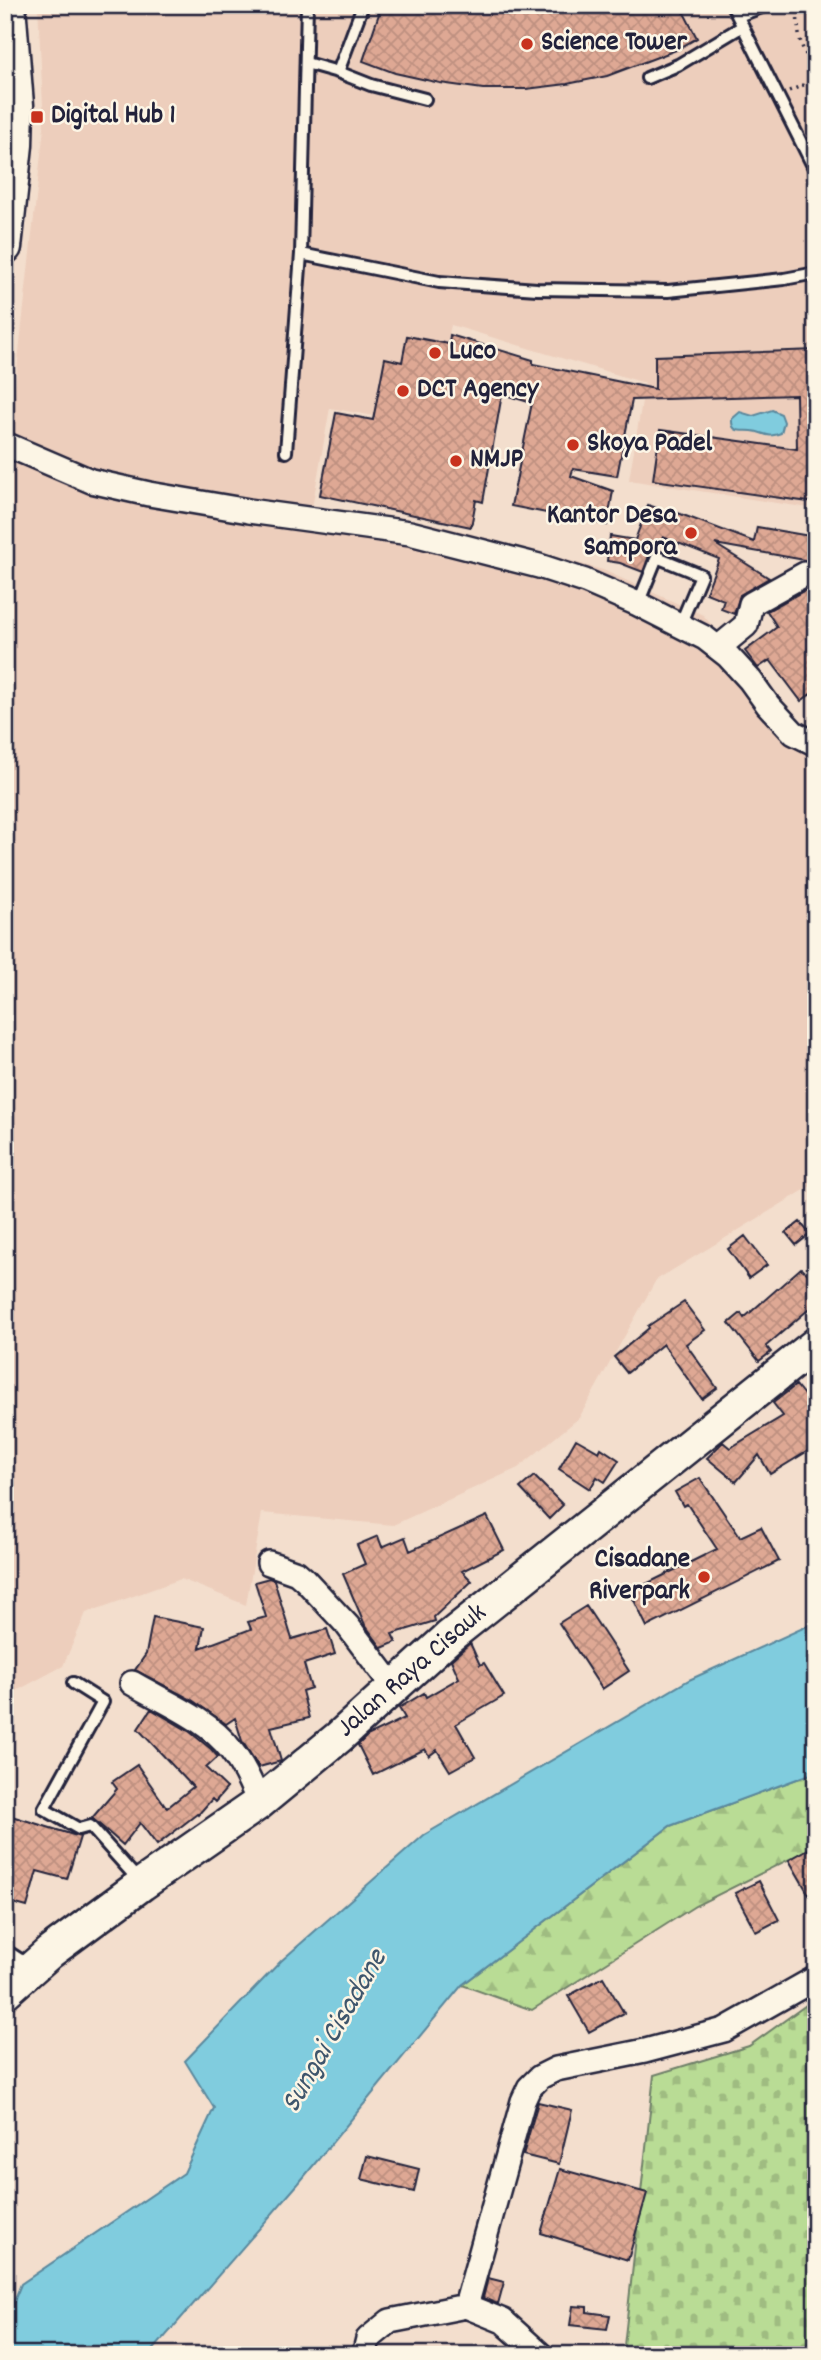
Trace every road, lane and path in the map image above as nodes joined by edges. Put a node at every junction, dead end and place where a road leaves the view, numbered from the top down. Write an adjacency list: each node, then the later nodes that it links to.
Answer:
1 (9, 5): 15 (main road)
2 (307, 5): 8 (lane)
3 (363, 5): 10 (lane)
4 (732, 5): 7 (lane)
5 (767, 5): 7 (lane)
6 (797, 5): 9 (path)
7 (741, 21): 11 (lane); 13 (lane)
8 (306, 63): 10 (lane); 18 (lane)
9 (816, 66)
10 (338, 72): 14 (lane)
11 (646, 78)
12 (816, 80): 13 (path)
13 (777, 95): 16 (lane)
14 (425, 99)
15 (11, 145): 17 (main road)
16 (816, 172)
17 (5, 247)
18 (301, 254): 19 (lane); 21 (lane)
19 (816, 273)
20 (5, 444): 23 (street)
21 (286, 452)
22 (805, 574): 25 (street)
23 (638, 604): 24 (street); 24 (lane)
24 (680, 625): 25 (street)
25 (718, 648): 26 (street)
26 (816, 744)
27 (816, 1344): 31 (main road, Jalan Raya Cisauk)
28 (269, 1563): 31 (street)
29 (74, 1683): 33 (lane)
30 (132, 1683): 32 (street)
31 (393, 1686): 32 (main road, Jalan Raya Cisauk)
32 (259, 1803): 33 (main road, Jalan Raya Cisauk)
33 (142, 1884): 35 (main road, Jalan Raya Cisauk)
34 (5, 1950): 35 (lane)
35 (32, 1967): 37 (main road, Jalan Raya Cisauk)
36 (816, 1978): 38 (street)
37 (5, 1992)
38 (466, 2306): 39 (street); 40 (street)
39 (364, 2355)
40 (541, 2355)

